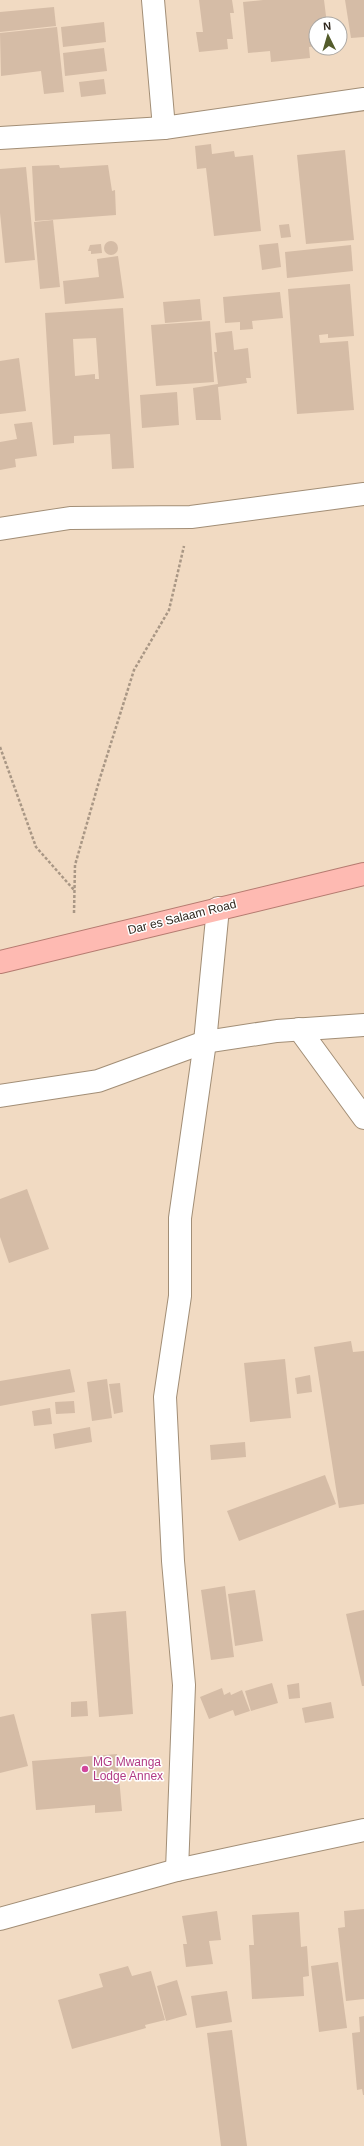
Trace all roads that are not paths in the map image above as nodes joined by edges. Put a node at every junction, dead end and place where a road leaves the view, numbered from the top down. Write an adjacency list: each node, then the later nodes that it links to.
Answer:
1 (153, 0): 3 (street)
2 (364, 99): 3 (street)
3 (164, 128): 4 (street)
4 (0, 138)
5 (364, 494): 6 (street)
6 (0, 529)
7 (364, 874): 8 (highway, Dar es Salaam Road)
8 (218, 908): 9 (highway, Dar es Salaam Road); 12 (street)
9 (0, 962)
10 (364, 1025): 11 (street)
11 (299, 1029): 12 (street); 14 (street)
12 (205, 1042): 13 (street); 16 (street)
13 (0, 1096)
14 (364, 1118)
15 (364, 1830): 16 (street)
16 (177, 1870): 17 (street)
17 (0, 1918)

